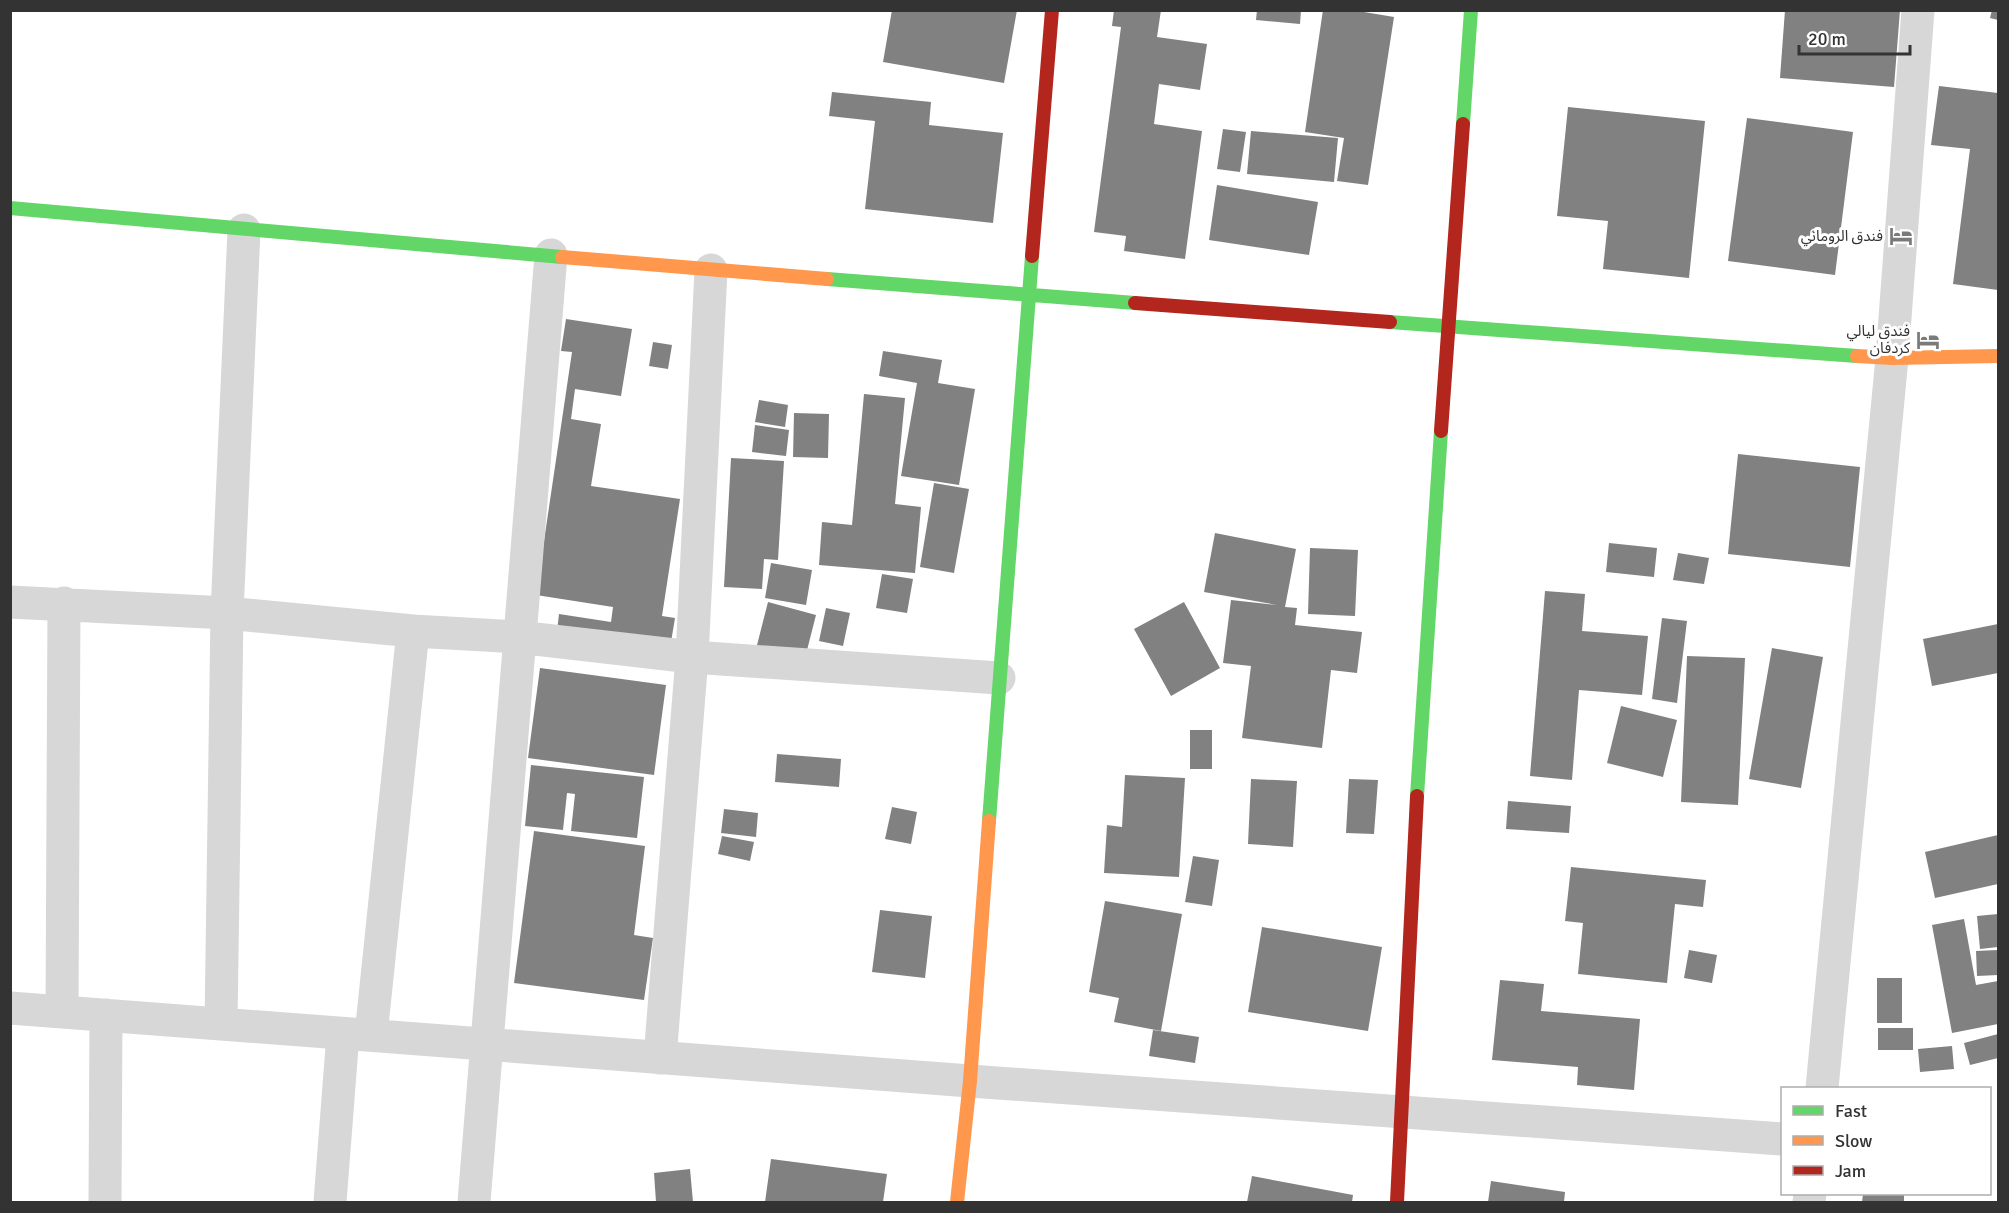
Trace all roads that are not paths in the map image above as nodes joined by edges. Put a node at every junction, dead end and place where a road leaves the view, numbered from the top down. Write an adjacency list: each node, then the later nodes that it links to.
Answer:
1 (1052, 10): 8 (street)
2 (1471, 10): 9 (street)
3 (1918, 10): 11 (street)
4 (10, 208): 5 (street)
5 (244, 230): 6 (street); 14 (street)
6 (551, 255): 7 (street); 16 (street)
7 (711, 270): 8 (street); 17 (street)
8 (1029, 293): 9 (street); 18 (street)
9 (1449, 327): 11 (street); 28 (street)
10 (1998, 356): 11 (street)
11 (1892, 358): 27 (street)
12 (10, 602): 13 (street)
13 (64, 603): 14 (street); 20 (street)
14 (227, 613): 15 (street); 22 (street)
15 (413, 632): 16 (street); 23 (street)
16 (518, 637): 17 (street); 24 (street)
17 (692, 657): 18 (street); 25 (street)
18 (999, 678): 26 (street)
19 (10, 1008): 20 (street)
20 (62, 1012): 21 (street)
21 (106, 1016): 22 (street); 30 (street)
22 (221, 1024): 23 (street)
23 (357, 1035): 24 (street); 31 (street)
24 (488, 1045): 25 (street); 32 (street)
25 (660, 1058): 26 (street)
26 (970, 1081): 28 (street); 33 (street)
27 (1822, 1087)
28 (1400, 1112): 29 (street); 34 (street)
29 (1781, 1138)
30 (105, 1203)
31 (330, 1203)
32 (474, 1203)
33 (957, 1203)
34 (1397, 1203)

